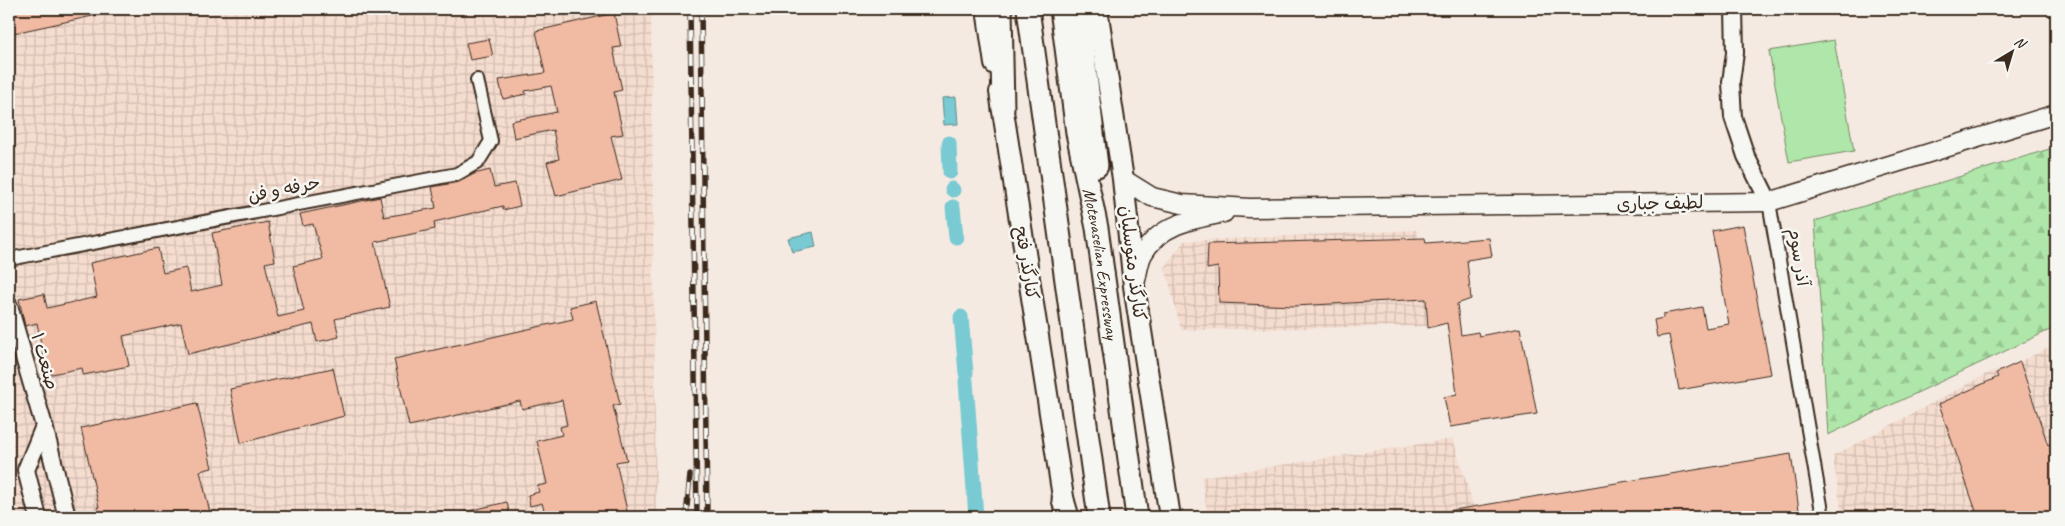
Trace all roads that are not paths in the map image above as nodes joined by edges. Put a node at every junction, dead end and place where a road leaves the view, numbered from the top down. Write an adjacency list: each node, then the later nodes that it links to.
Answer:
1 (987, 9): 9 (main road, کنارگذر فتح)
2 (1002, 9): 9 (highway)
3 (1028, 9): 22 (highway, Motevaselian Expressway)
4 (1061, 9): 14 (highway, Motevaselian Expressway)
5 (1078, 9): 14 (highway)
6 (1097, 9): 11 (main road, کنارگذر متوسلیان)
7 (1734, 9): 12 (street, آذر سوم)
8 (477, 80): 15 (street, حرفه و فن)
9 (1003, 109): 19 (main road, کنارگذر فتح)
10 (2056, 114): 12 (main road, لطیف جباری)
11 (1123, 179): 13 (main road); 16 (main road, کنارگذر متوسلیان)
12 (1769, 202): 13 (main road, لطیف جباری); 25 (street, آذر سوم)
13 (1250, 208): 16 (main road)
14 (1098, 228): 23 (highway, Motevaselian Expressway)
15 (9, 259)
16 (1134, 286): 24 (main road, کنارگذر متوسلیان)
17 (9, 312): 18 (street, صنعت ۱)
18 (44, 426): 20 (street); 21 (street, صنعت ۱)
19 (1066, 511)
20 (38, 517)
21 (68, 517)
22 (1100, 517)
23 (1137, 517)
24 (1170, 517)
25 (1823, 517)

